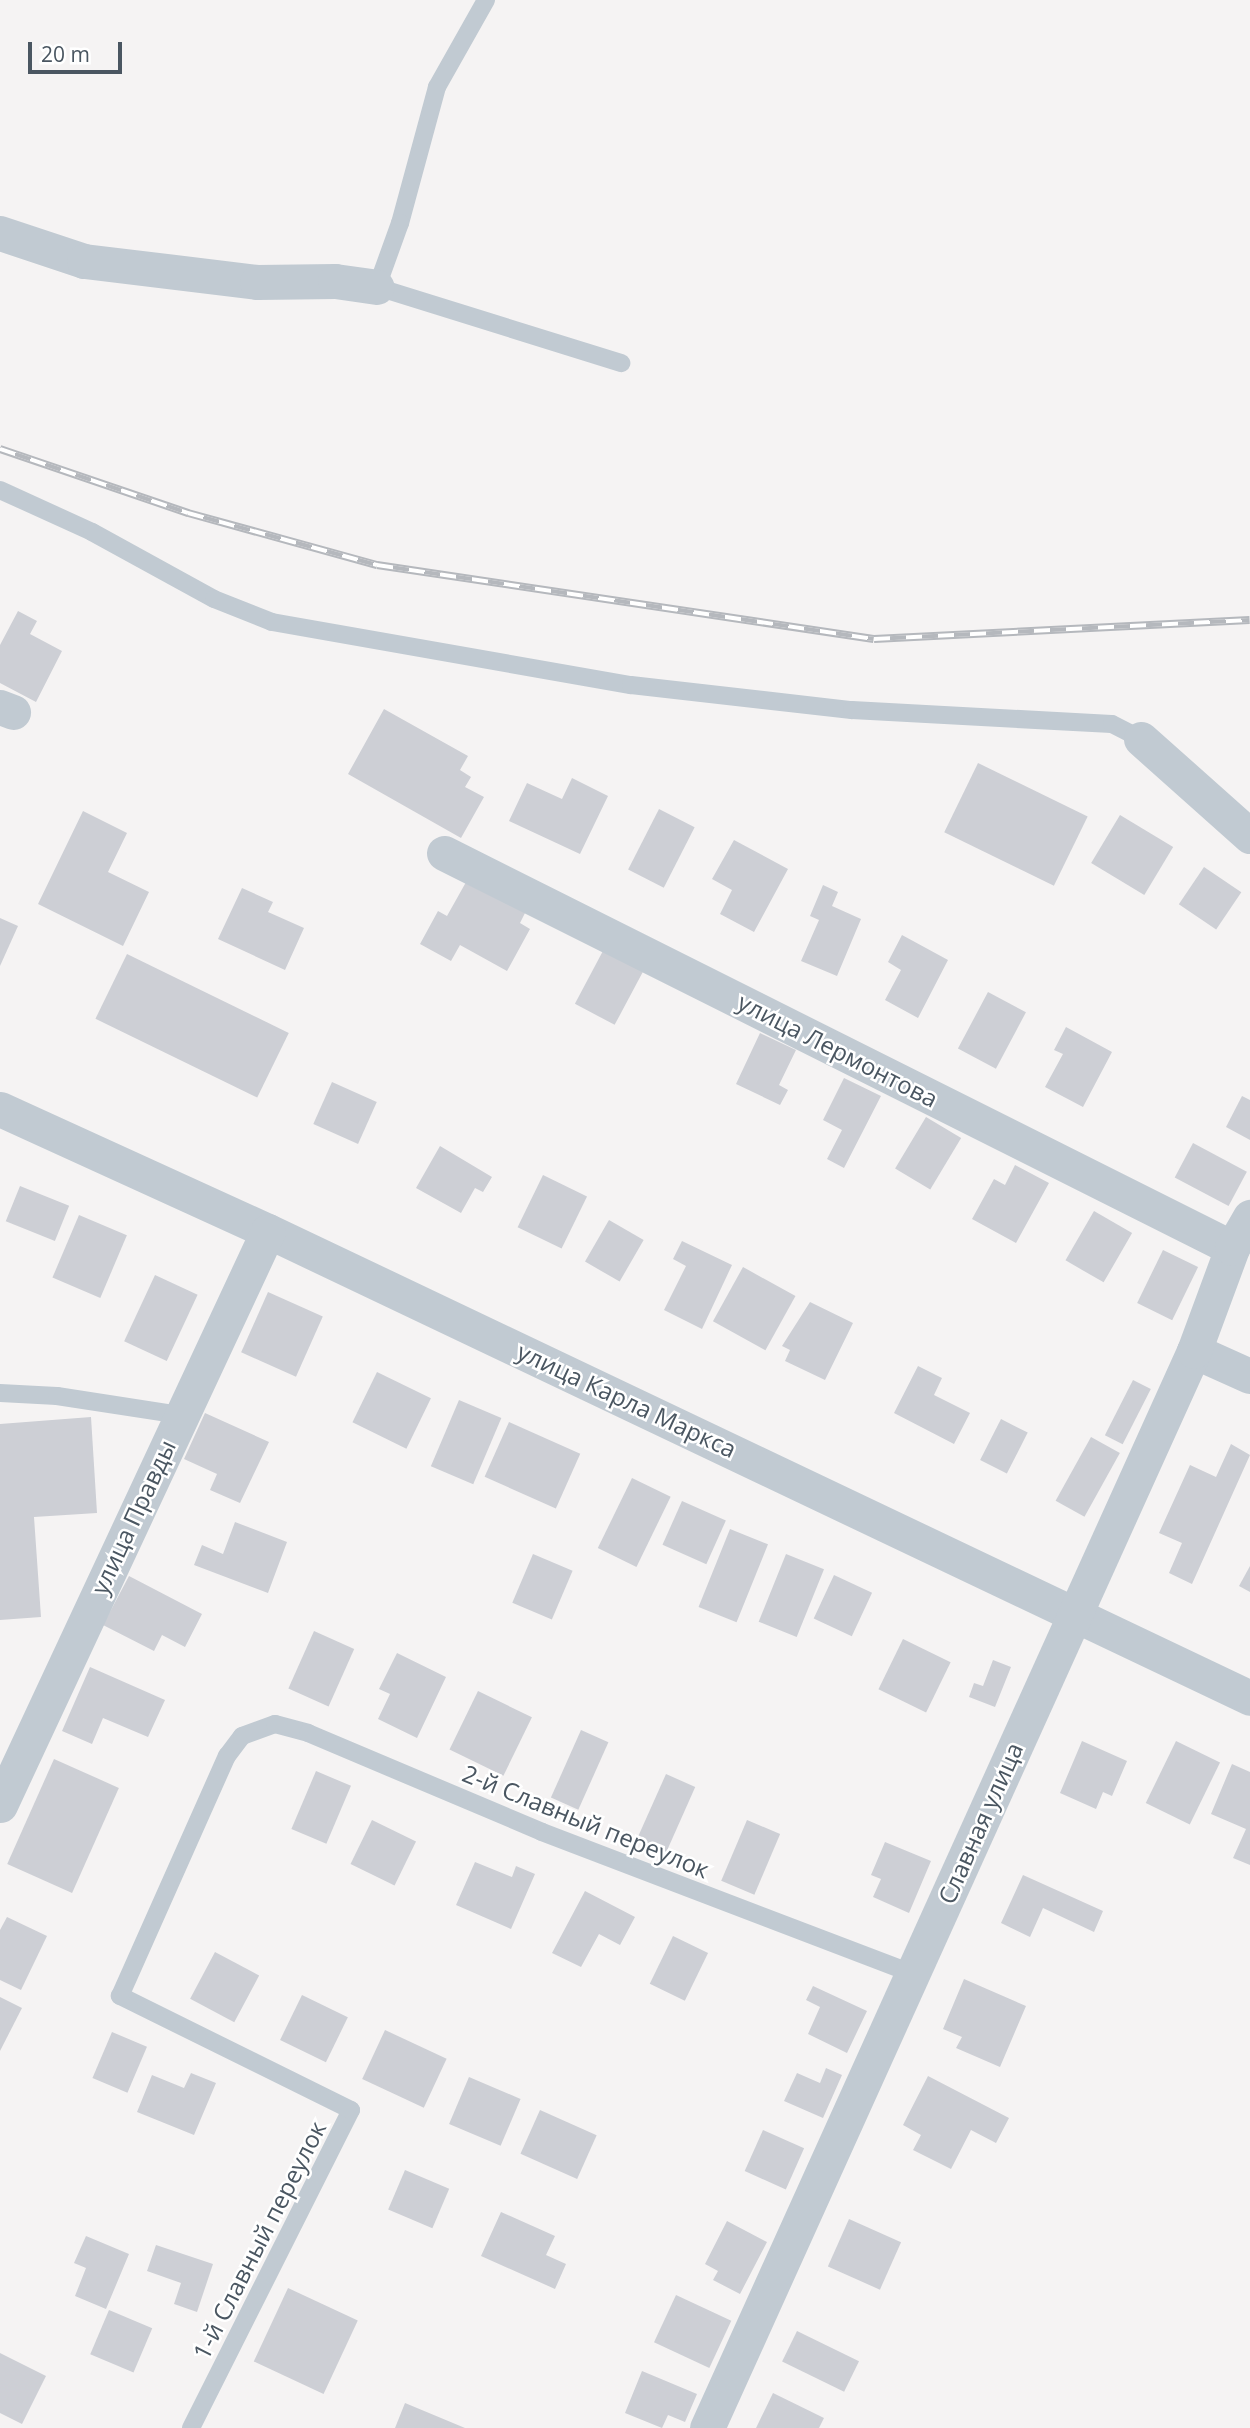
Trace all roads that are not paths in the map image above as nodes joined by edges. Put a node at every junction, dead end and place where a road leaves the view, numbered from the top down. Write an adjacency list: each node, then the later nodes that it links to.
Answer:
1 (486, 0): 3 (lane)
2 (0, 233): 3 (street)
3 (377, 287): 4 (lane)
4 (621, 363)
5 (0, 490): 6 (lane)
6 (1141, 739): 7 (street)
7 (1250, 836)
8 (444, 853): 12 (street, улица Лермонтова)
9 (0, 1109): 11 (street, улица Карла Маркса)
10 (1250, 1217): 12 (street, Славная улица)
11 (268, 1231): 16 (street, улица Правды); 17 (street, улица Карла Маркса)
12 (1232, 1248): 13 (street, Славная улица)
13 (1194, 1351): 14 (street); 17 (street, Славная улица)
14 (1250, 1376)
15 (0, 1393): 16 (lane)
16 (180, 1415): 20 (street, улица Правды)
17 (1073, 1611): 18 (street, улица Карла Маркса); 21 (street, Славная улица)
18 (1250, 1698)
19 (242, 1736): 21 (lane, 2-й Славный переулок); 22 (lane, 1-й Славный переулок)
20 (0, 1805)
21 (914, 1974): 23 (street, Славная улица)
22 (191, 2428)
23 (707, 2428)

